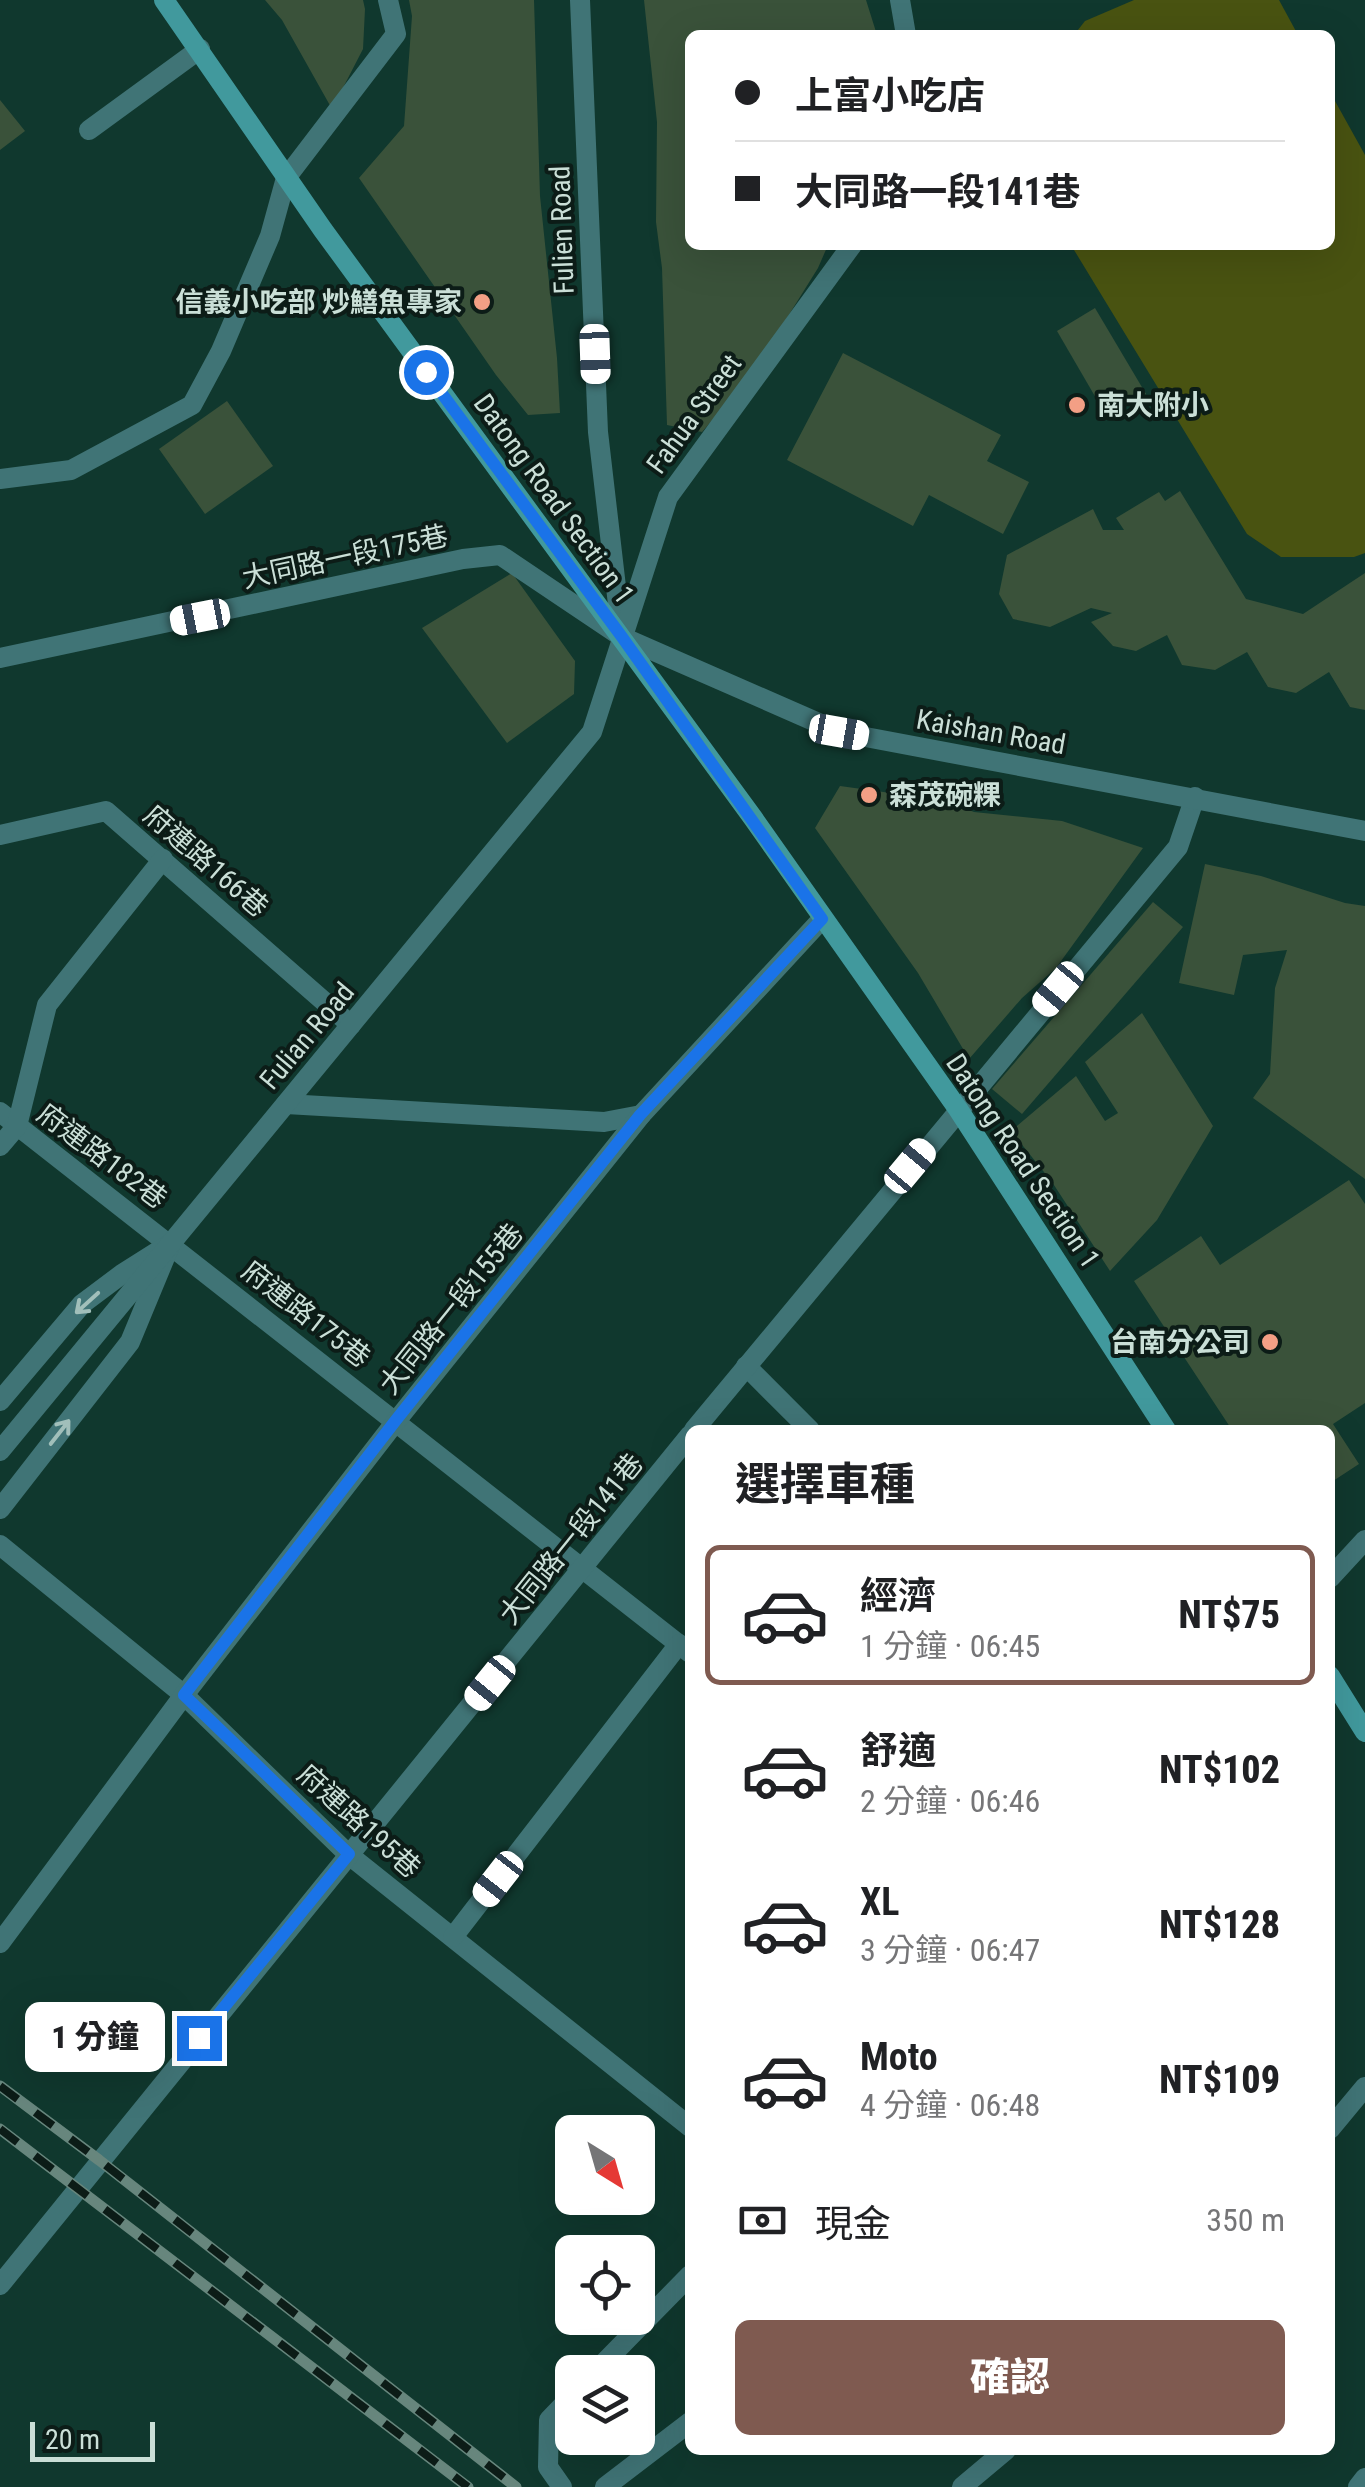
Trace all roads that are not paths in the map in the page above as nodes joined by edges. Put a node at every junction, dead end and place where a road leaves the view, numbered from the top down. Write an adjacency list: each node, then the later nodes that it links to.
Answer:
1 (164, 0): 6 (street, Datong Road Section 1)
2 (388, 0): 8 (street)
3 (580, 0): 11 (street, Fulien Road)
4 (900, 0): 5 (street)
5 (905, 30)
6 (200, 49): 7 (street); 8 (street, Datong Road Section 1)
7 (89, 130)
8 (286, 178): 10 (street); 11 (street, Datong Road Section 1)
9 (848, 250): 11 (street, Fahua Street)
10 (0, 478)
11 (622, 637): 12 (street, 大同路一段175巷); 13 (street, Kaishan Road); 17 (street, Datong Road Section 1); 18 (street, Fulian Road)
12 (0, 658)
13 (1195, 797): 14 (street, Kaishan Road); 20 (street, 大同路一段141巷)
14 (1365, 830)
15 (0, 835): 16 (street, 府連路166巷)
16 (163, 860): 18 (street, 府連路166巷); 22 (street)
17 (822, 919): 20 (street, Datong Road Section 1); 21 (street, 大同路一段155巷)
18 (351, 1025): 19 (street, Fulian Road)
19 (286, 1104): 21 (street); 24 (street, Fulian Road)
20 (958, 1110): 25 (street, 大同路一段141巷); 30 (street, Datong Road Section 1)
21 (640, 1115): 27 (street, 大同路一段155巷)
22 (8, 1119): 23 (street); 24 (street, 府連路182巷)
23 (0, 1146)
24 (170, 1243): 26 (street, one-way to 26); 27 (street, 府連路175巷); 32 (street, Fulian Road); 33 (street, one-way to 24)
25 (746, 1366): 28 (street, 大同路一段141巷); 29 (street)
26 (0, 1400)
27 (396, 1420): 36 (street, 府連路175巷); 40 (street, 大同路一段155巷)
28 (698, 1425)
29 (805, 1425)
30 (1163, 1425)
31 (685, 1442): 36 (street, 大同路一段141巷)
32 (0, 1451)
33 (0, 1509)
34 (1365, 1540): 37 (street)
35 (0, 1545): 40 (street, 府連路195巷)
36 (583, 1568): 38 (street, 府連路175巷); 42 (street, 大同路一段141巷)
37 (1335, 1573)
38 (685, 1649): 43 (street)
39 (1335, 1684): 41 (street)
40 (184, 1695): 42 (street, 府連路195巷); 44 (street, 大同路一段155巷)
41 (1365, 1732)
42 (349, 1854): 43 (street, 府連路195巷); 50 (street, 大同路一段141巷)
43 (453, 1937): 47 (street, 府連路195巷)
44 (0, 1943)
45 (1365, 2083): 46 (street); 48 (street)
46 (1335, 2104)
47 (685, 2122)
48 (1335, 2123)
49 (685, 2279): 51 (street)
50 (0, 2285)
51 (611, 2355)
52 (555, 2414): 56 (street)
53 (685, 2426): 57 (street)
54 (1000, 2455): 58 (street)
55 (1365, 2478): 59 (street)
56 (562, 2487)
57 (604, 2487)
58 (962, 2487)
59 (1358, 2487)

